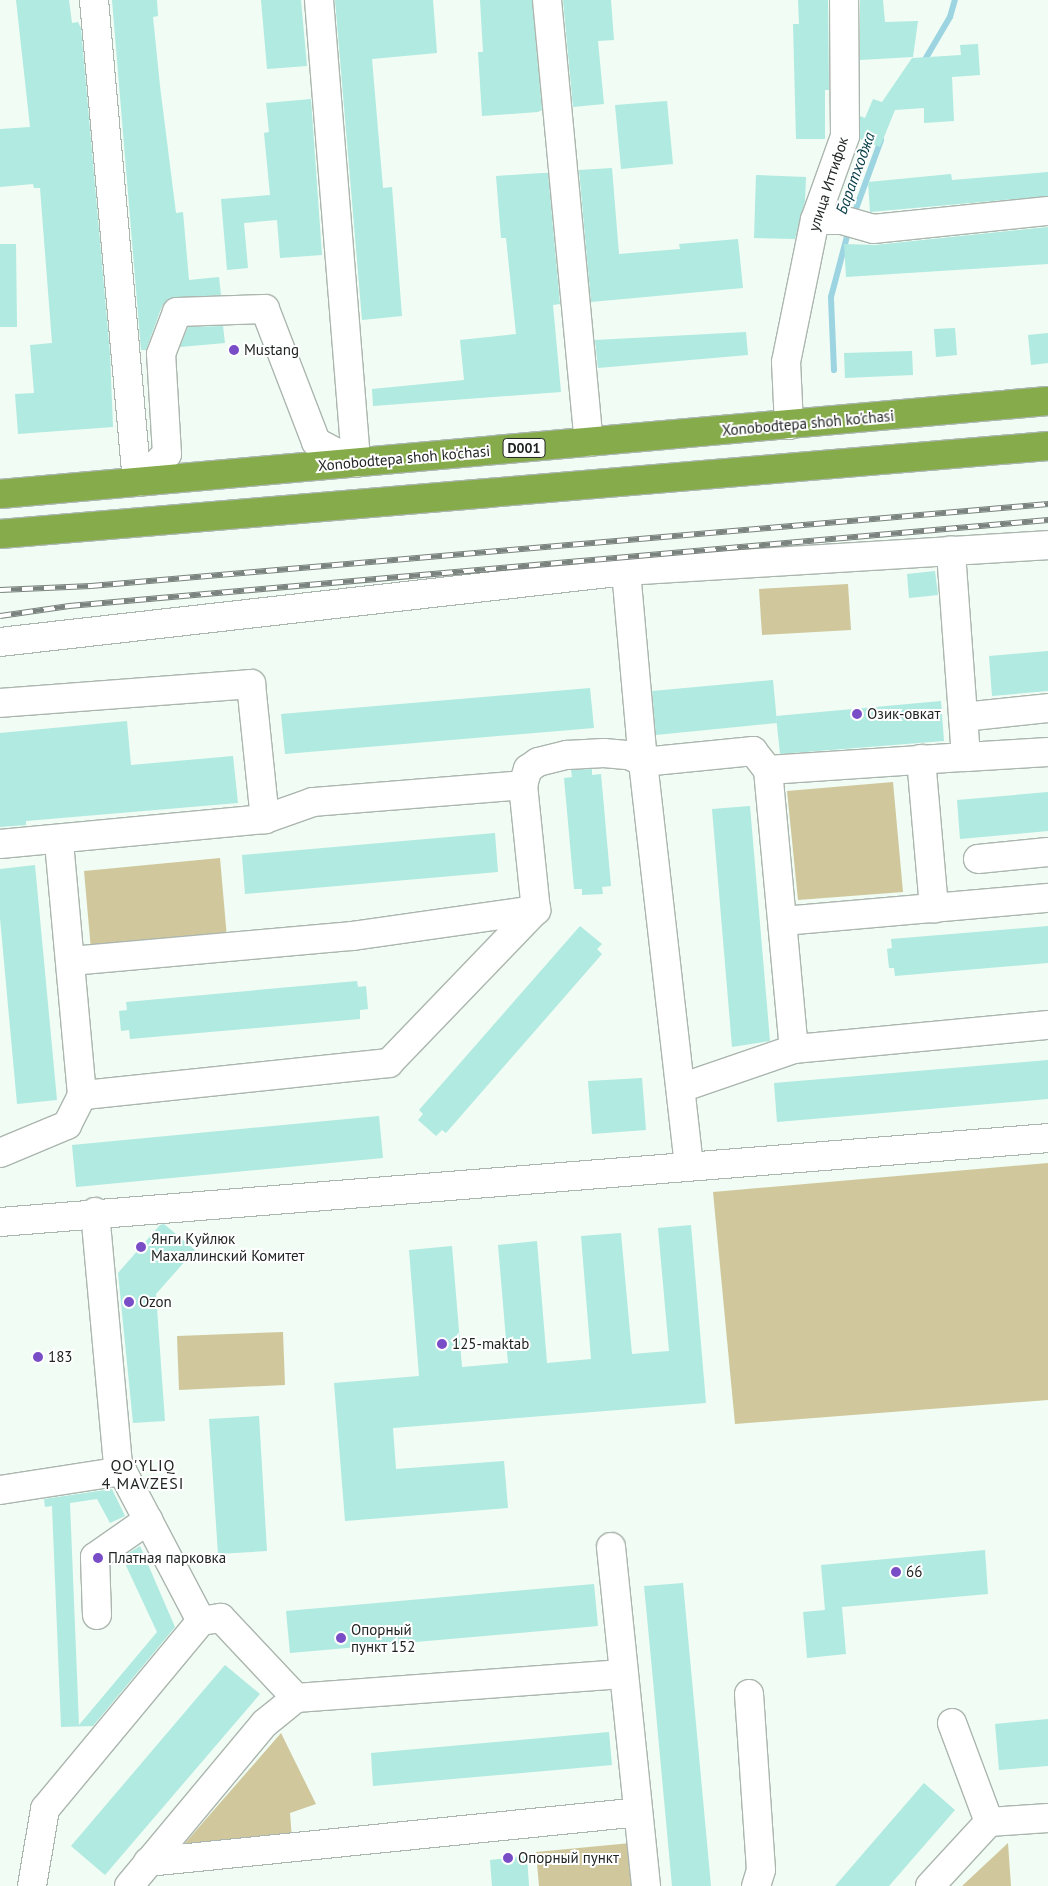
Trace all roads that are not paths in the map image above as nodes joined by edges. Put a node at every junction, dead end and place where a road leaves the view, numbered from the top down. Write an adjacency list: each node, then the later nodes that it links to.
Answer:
1 (94, 0): 12 (street)
2 (320, 0): 11 (street)
3 (547, 0): 9 (street)
4 (844, 0): 6 (street, улица Иттифок)
5 (1048, 211): 6 (street)
6 (815, 220): 8 (street, улица Иттифок)
7 (1048, 402): 8 (highway, Xonobodtepa shoh ko'chasi / D001)
8 (789, 424): 9 (highway, Xonobodtepa shoh ko'chasi / D001)
9 (590, 442): 11 (highway, Xonobodtepa shoh ko'chasi / D001)
10 (1048, 446): 14 (highway)
11 (356, 463): 12 (highway, Xonobodtepa shoh ko'chasi / D001); 12 (street)
12 (137, 482): 13 (highway, Xonobodtepa shoh ko'chasi / D001)
13 (0, 494)
14 (0, 534)
15 (1048, 545): 16 (street)
16 (951, 551): 17 (street); 21 (street)
17 (626, 571): 18 (street); 25 (street)
18 (0, 642)
19 (0, 703): 28 (street)
20 (1048, 708): 21 (street)
21 (963, 717): 23 (street)
22 (1048, 752): 23 (street)
23 (966, 756): 24 (street)
24 (921, 759): 26 (street); 34 (street)
25 (644, 762): 26 (street); 27 (street); 40 (street)
26 (768, 770): 36 (street)
27 (524, 785): 28 (street); 35 (street)
28 (265, 819): 29 (street)
29 (59, 840): 30 (street); 37 (street)
30 (0, 844)
31 (1048, 852): 32 (street)
32 (978, 859)
33 (1048, 898): 34 (street)
34 (934, 908): 36 (street)
35 (536, 910): 37 (street); 41 (street)
36 (783, 921): 39 (street)
37 (71, 961): 41 (street)
38 (1048, 1025): 39 (street)
39 (794, 1049): 40 (street)
40 (681, 1088): 44 (street)
41 (82, 1095): 43 (street)
42 (1048, 1138): 44 (street)
43 (0, 1154)
44 (689, 1164): 45 (street)
45 (96, 1212): 46 (street); 47 (street)
46 (0, 1222)
47 (124, 1470): 48 (street); 49 (street)
48 (0, 1490)
49 (148, 1520): 51 (street); 52 (street)
50 (611, 1547): 53 (street)
51 (97, 1615)
52 (201, 1622): 55 (street); 61 (street)
53 (622, 1674): 55 (street); 57 (street)
54 (749, 1694): 64 (street)
55 (296, 1698): 60 (street)
56 (952, 1722): 59 (street)
57 (637, 1812): 60 (street); 63 (street)
58 (1048, 1818): 59 (street)
59 (990, 1822): 65 (street)
60 (148, 1862): 62 (street)
61 (32, 1886)
62 (129, 1886)
63 (646, 1886)
64 (756, 1886)
65 (930, 1886)

